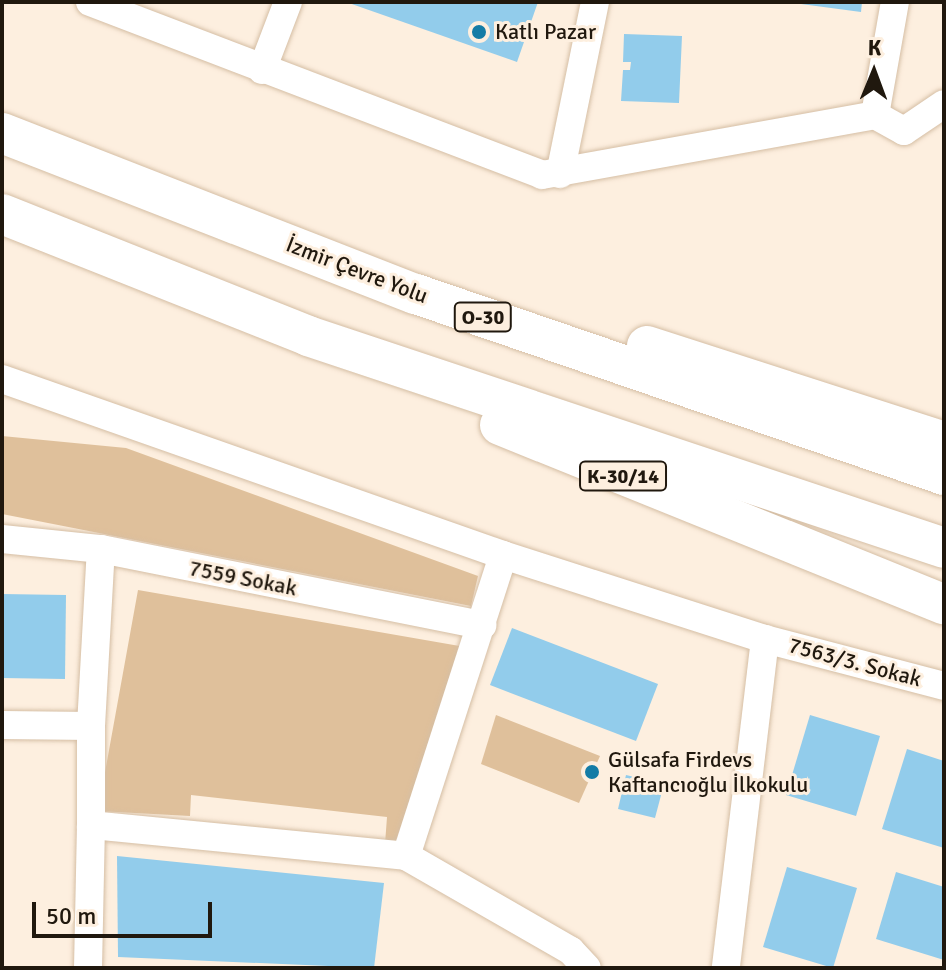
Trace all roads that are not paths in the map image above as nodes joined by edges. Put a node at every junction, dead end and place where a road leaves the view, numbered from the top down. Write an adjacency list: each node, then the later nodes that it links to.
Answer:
1 (90, 2): 5 (street)
2 (288, 2): 5 (street)
3 (595, 2): 9 (street)
4 (895, 2): 7 (street)
5 (262, 70): 9 (street)
6 (944, 104): 7 (street)
7 (875, 115): 9 (street)
8 (15, 137): 11 (highway, İzmir Çevre Yolu / O-30)
9 (560, 174)
10 (7, 216): 12 (highway)
11 (416, 294): 14 (highway); 15 (highway, İzmir Çevre Yolu / O-30)
12 (308, 336): 17 (highway); 20 (highway, K-30/14)
13 (2, 379): 19 (street, 7563/3. Sokak)
14 (944, 442)
15 (944, 475)
16 (2, 539): 18 (street, 7559 Sokak)
17 (944, 548)
18 (101, 549): 21 (street, 7559 Sokak); 25 (street)
19 (503, 555): 21 (street); 22 (street, 7563/3. Sokak)
20 (944, 604)
21 (483, 625): 27 (street)
22 (765, 639): 23 (street, 7563/3. Sokak); 30 (street)
23 (944, 686)
24 (2, 725): 25 (street)
25 (91, 726): 26 (street)
26 (91, 825): 27 (street); 28 (street)
27 (406, 856): 29 (street)
28 (88, 968)
29 (587, 968)
30 (726, 968)

